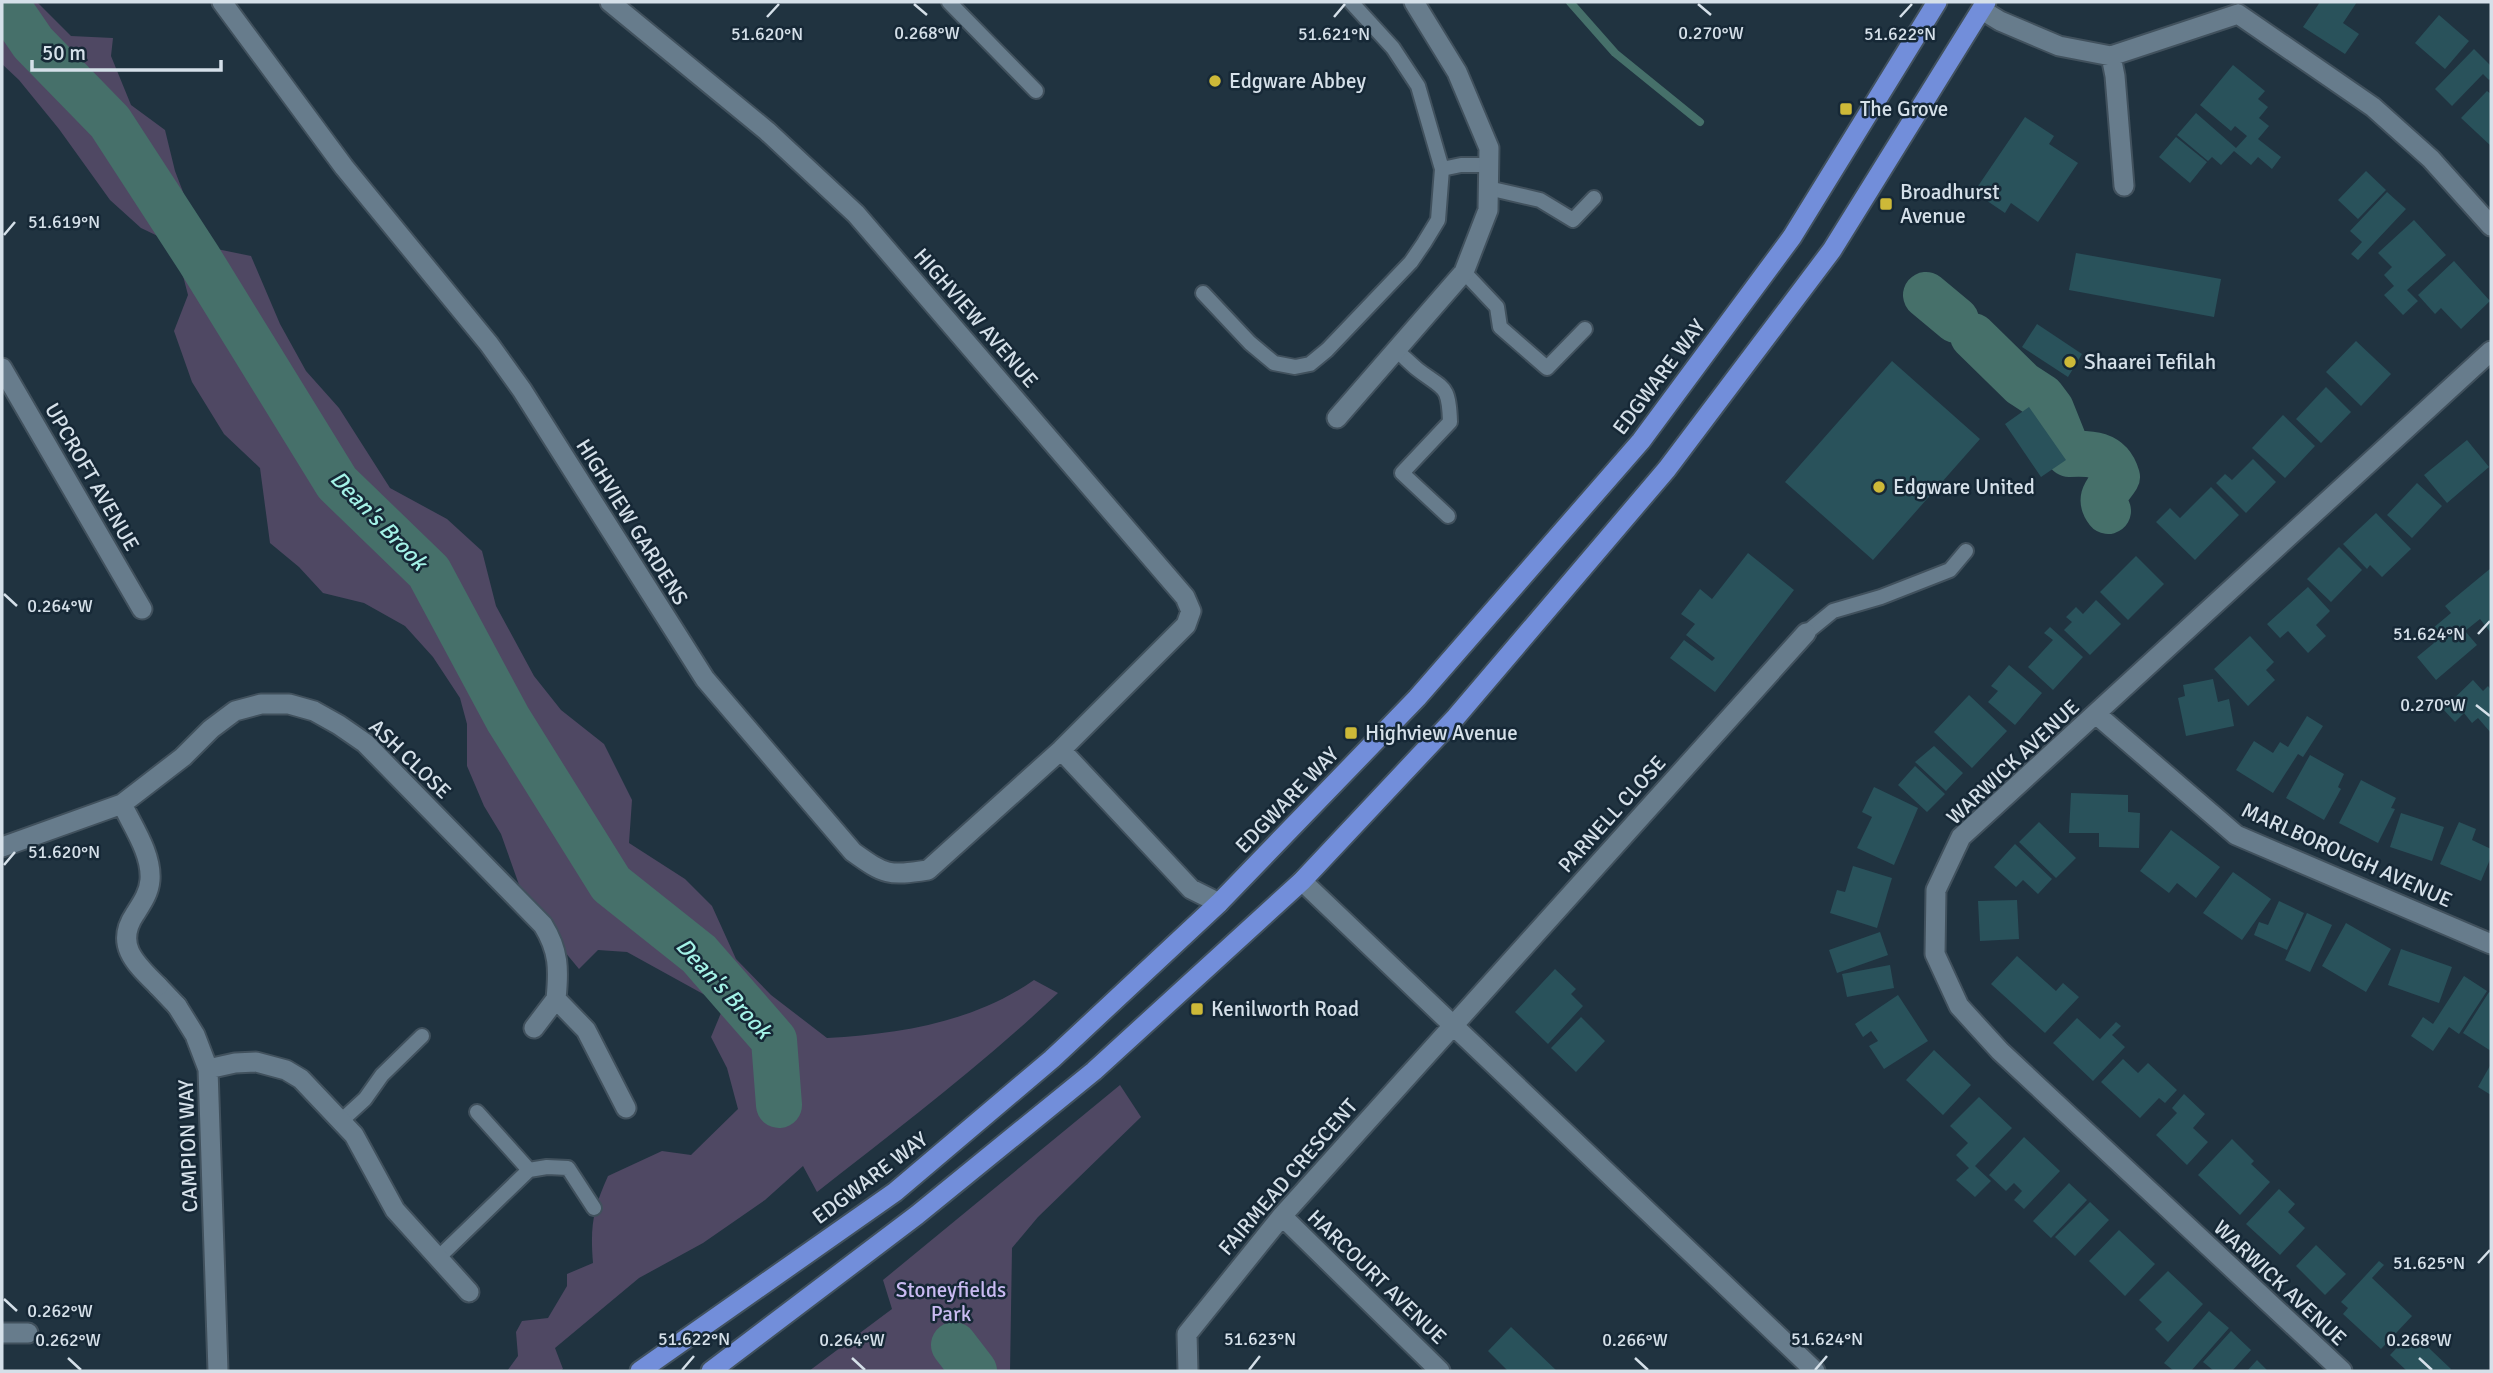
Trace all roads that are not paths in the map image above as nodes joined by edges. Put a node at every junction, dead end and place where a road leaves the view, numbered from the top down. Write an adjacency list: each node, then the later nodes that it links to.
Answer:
1 (222, 2): 29 (street, HIGHVIEW GARDENS)
2 (610, 2): 29 (street, HIGHVIEW AVENUE)
3 (949, 2): 10 (lane)
4 (1351, 2): 12 (lane)
5 (1414, 2): 11 (street)
6 (1937, 2): 33 (highway, EDGWARE WAY)
7 (1984, 6): 9 (street); 32 (highway)
8 (2243, 8): 9 (street); 16 (street)
9 (2111, 56): 13 (street)
10 (1036, 91)
11 (1489, 165): 12 (lane); 14 (street)
12 (1442, 169): 18 (lane)
13 (2124, 186)
14 (1489, 188): 15 (lane); 17 (street)
15 (1594, 198)
16 (2491, 226)
17 (1464, 272): 19 (lane); 20 (street)
18 (1203, 293)
19 (1586, 329)
20 (1396, 350): 23 (street); 24 (lane)
21 (2491, 351): 28 (street, WARWICK AVENUE)
22 (2, 368): 26 (street, UPCROFT AVENUE)
23 (1337, 418)
24 (1448, 516)
25 (1966, 551): 27 (lane)
26 (142, 609)
27 (1806, 633): 36 (street, PARNELL CLOSE)
28 (2096, 715): 34 (street, MARLBOROUGH AVENUE); 56 (street, WARWICK AVENUE)
29 (1061, 750): 33 (street)
30 (122, 804): 31 (street, ASH CLOSE); 35 (street, ASH CLOSE); 39 (street, CAMPION WAY)
31 (2, 847)
32 (1302, 881): 36 (street); 52 (highway)
33 (1219, 903): 51 (highway, EDGWARE WAY)
34 (2491, 944)
35 (556, 999): 37 (street); 40 (street)
36 (1452, 1026): 45 (street, FAIRMEAD CRESCENT); 55 (street)
37 (534, 1028)
38 (422, 1036): 42 (lane)
39 (208, 1069): 42 (street); 50 (street, CAMPION WAY)
40 (626, 1108)
41 (477, 1112): 43 (lane)
42 (341, 1121): 46 (street)
43 (530, 1170): 44 (lane); 46 (lane)
44 (594, 1208)
45 (1282, 1216): 53 (street, FAIRMEAD CRESCENT); 54 (street, HARCOURT AVENUE)
46 (438, 1258): 47 (street)
47 (469, 1292)
48 (2, 1333): 49 (street)
49 (28, 1334)
50 (218, 1371)
51 (640, 1371)
52 (711, 1371)
53 (1188, 1371)
54 (1440, 1371)
55 (1815, 1371)
56 (2342, 1371)

